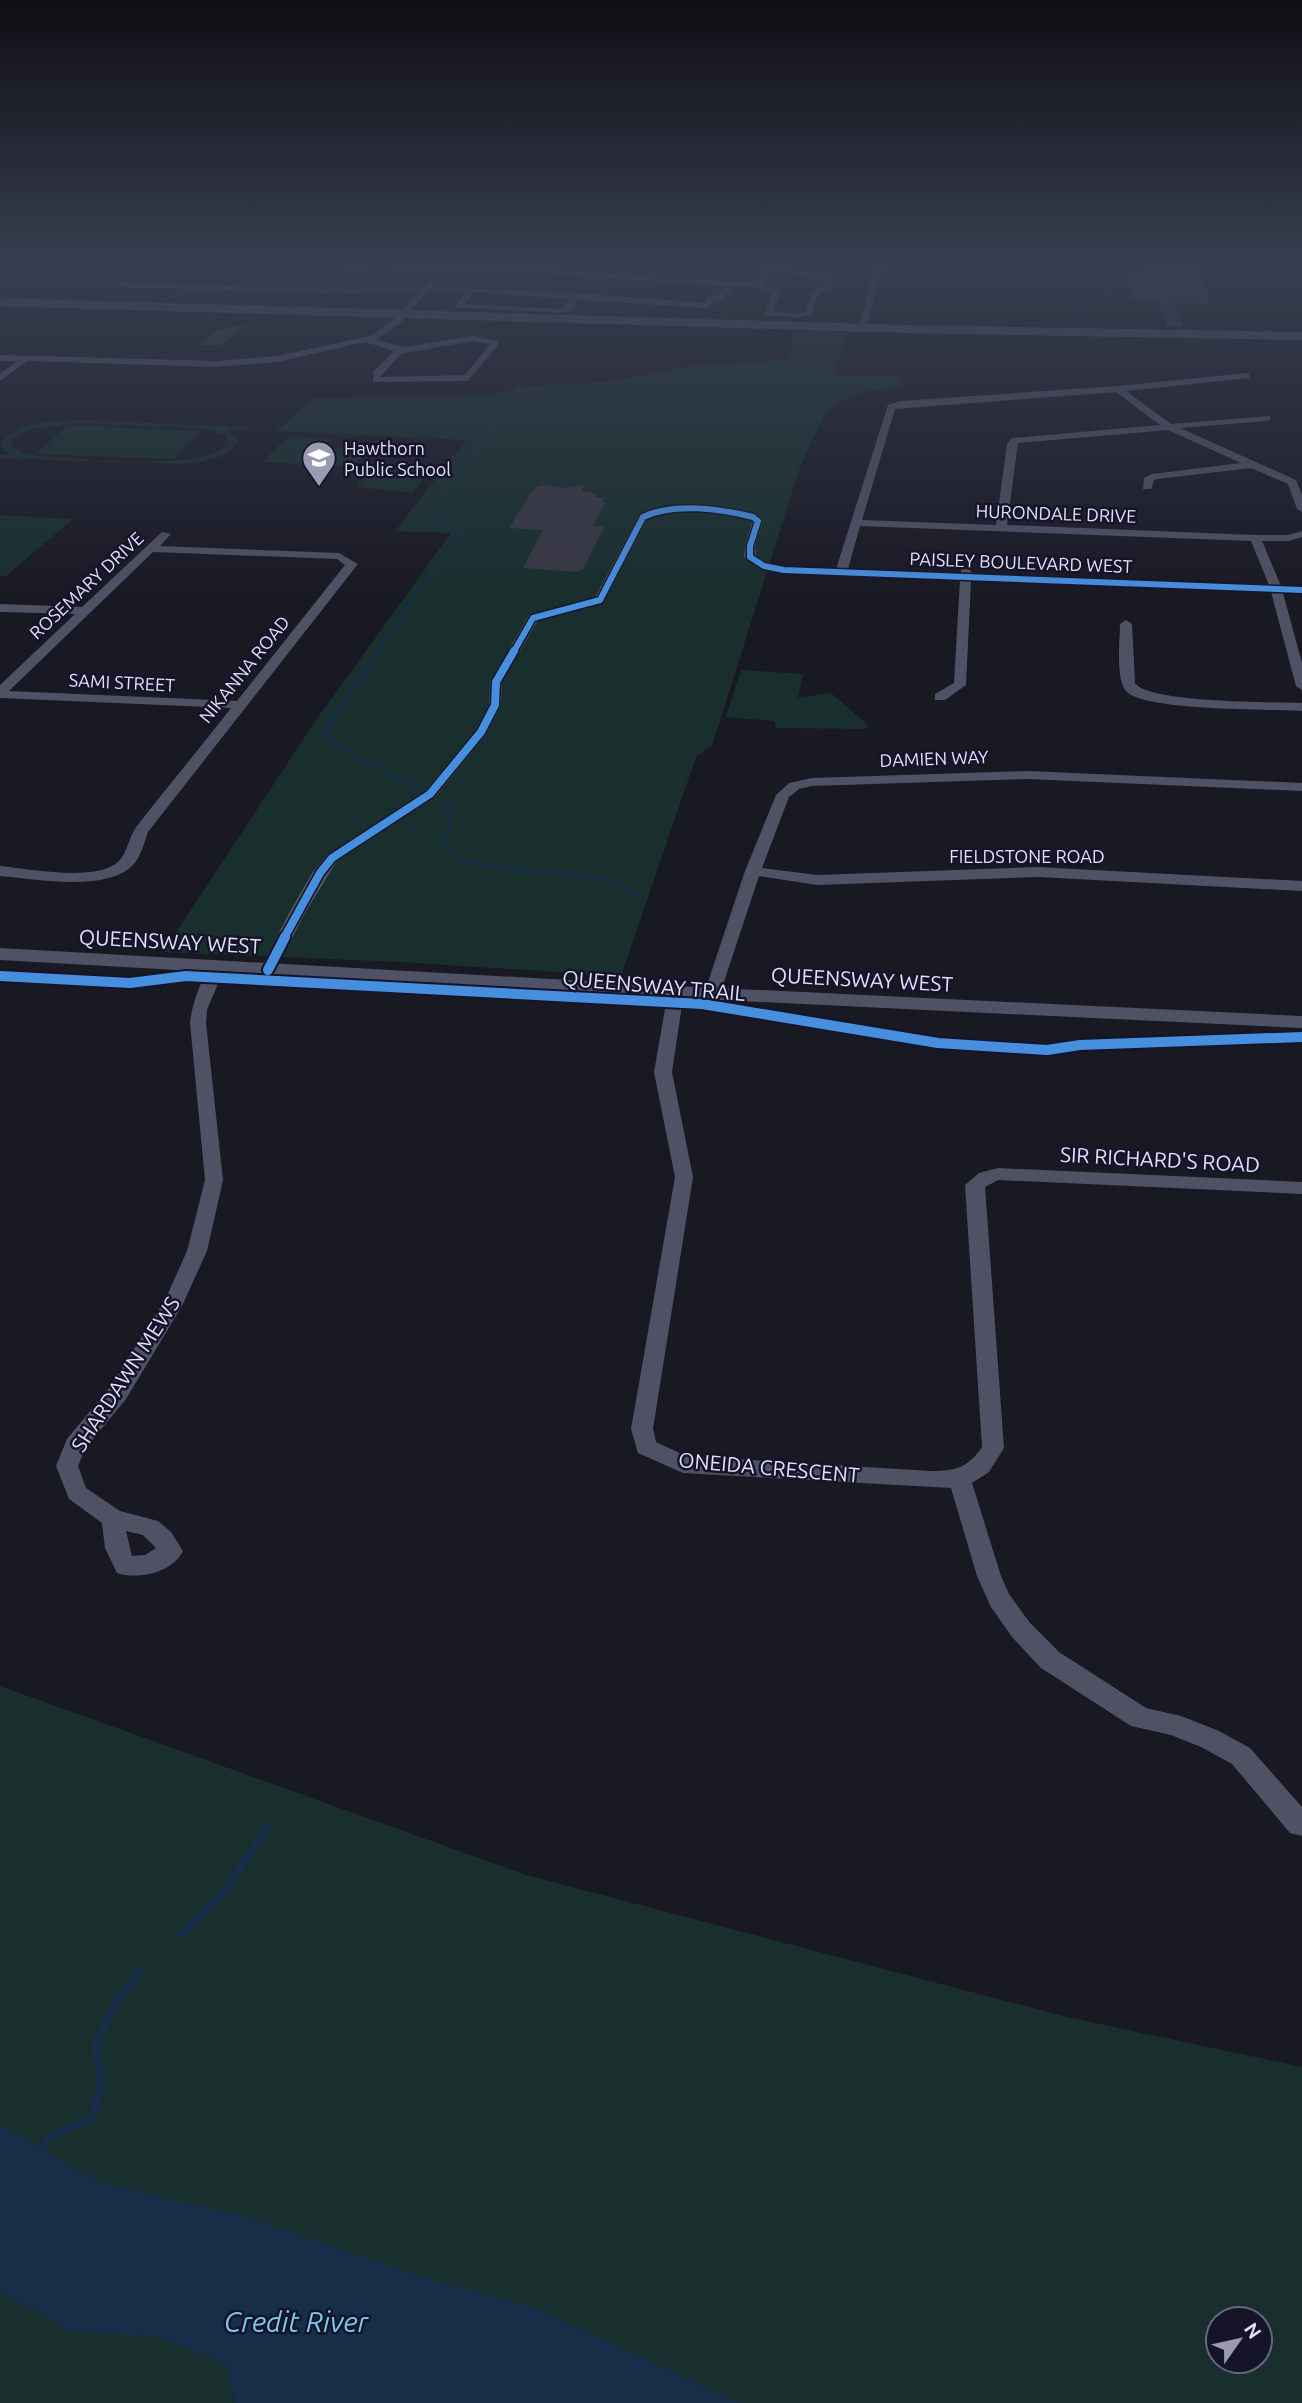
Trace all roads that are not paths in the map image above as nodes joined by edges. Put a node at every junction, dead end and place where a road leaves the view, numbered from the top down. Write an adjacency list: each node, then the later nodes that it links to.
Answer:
1 (378, 372): 2 (street)
2 (473, 372)
3 (1245, 376): 4 (street)
4 (1118, 389): 6 (street); 10 (street)
5 (1267, 418): 6 (street)
6 (1168, 426): 7 (street); 11 (street)
7 (1256, 464): 8 (street); 9 (street)
8 (1147, 487)
9 (1302, 509)
10 (856, 523): 11 (street, HURONDALE DRIVE); 16 (street)
11 (1001, 528): 14 (street, HURONDALE DRIVE)
12 (166, 534): 15 (street, ROSEMARY DRIVE)
13 (1302, 534): 14 (street, HURONDALE DRIVE)
14 (1255, 538): 19 (street)
15 (148, 549): 22 (street, ROSEMARY DRIVE); 28 (street, NIKANNA ROAD)
16 (842, 569): 17 (street, PAISLEY BOULEVARD WEST); 36 (street, PAISLEY BOULEVARD WEST)
17 (966, 574): 19 (street, PAISLEY BOULEVARD WEST); 27 (street)
18 (1302, 583): 19 (street, PAISLEY BOULEVARD WEST)
19 (1275, 585): 20 (street, PAISLEY BOULEVARD WEST); 24 (street)
20 (1302, 590)
21 (0, 608): 22 (street)
22 (82, 611): 26 (street, ROSEMARY DRIVE)
23 (1126, 624): 29 (street)
24 (1300, 667): 25 (street)
25 (1302, 686)
26 (0, 693): 28 (street, SAMI STREET)
27 (940, 697)
28 (242, 705): 31 (street, NIKANNA ROAD)
29 (1302, 707)
30 (1302, 788): 32 (street, DAMIEN WAY)
31 (0, 871)
32 (753, 871): 33 (street, FIELDSTONE ROAD); 38 (street, DAMIEN WAY)
33 (1302, 886)
34 (0, 954): 35 (street, QUEENSWAY WEST)
35 (217, 967): 36 (street, QUEENSWAY WEST); 42 (street, SHARDAWN MEWS)
36 (268, 970): 37 (street, QUEENSWAY WEST)
37 (676, 992): 38 (street, QUEENSWAY WEST); 41 (street, ONEIDA CRESCENT)
38 (712, 994): 39 (street, QUEENSWAY WEST)
39 (1302, 1022)
40 (1302, 1188): 41 (street, SIR RICHARD'S ROAD)
41 (960, 1480): 43 (street)
42 (113, 1518)
43 (1300, 1824)

